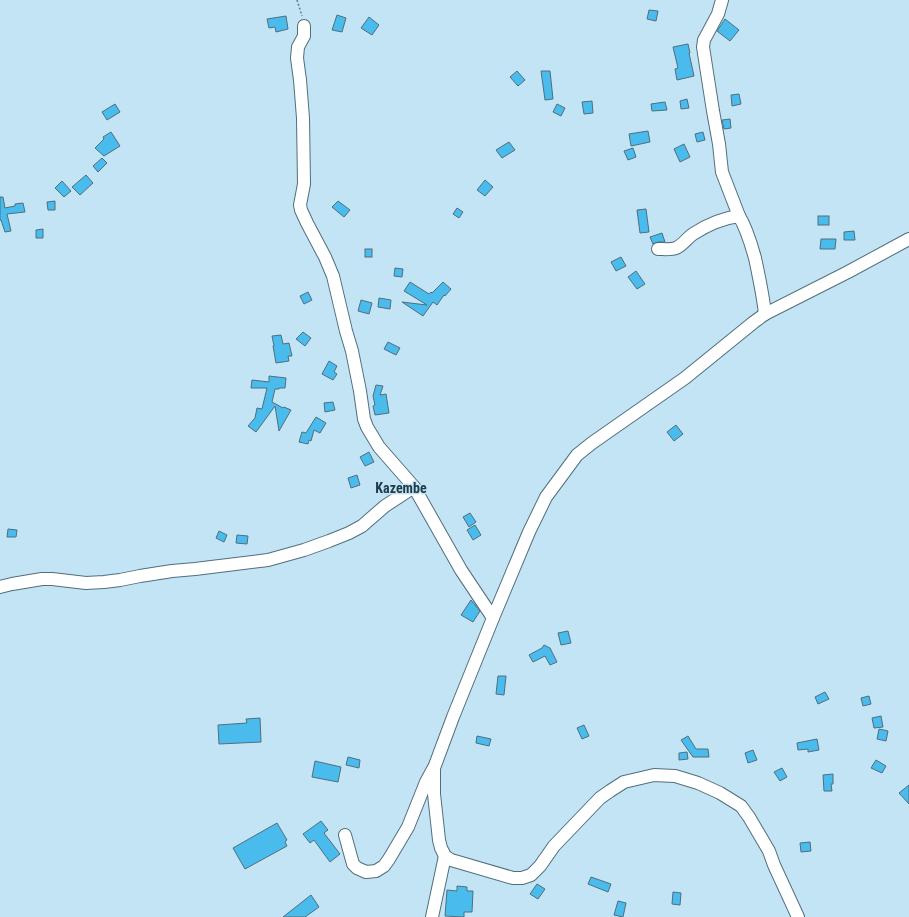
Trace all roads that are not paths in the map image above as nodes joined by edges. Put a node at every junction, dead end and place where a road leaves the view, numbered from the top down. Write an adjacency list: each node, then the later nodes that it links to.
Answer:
1 (722, 0): 3 (street)
2 (304, 26): 7 (street)
3 (739, 216): 5 (street); 6 (street)
4 (909, 239): 6 (street)
5 (658, 249)
6 (765, 314): 9 (street)
7 (414, 487): 8 (street); 9 (street)
8 (0, 587)
9 (493, 618): 10 (street)
10 (434, 768): 11 (street); 12 (street)
11 (345, 835)
12 (445, 856): 13 (street); 14 (street)
13 (432, 917)
14 (798, 917)

